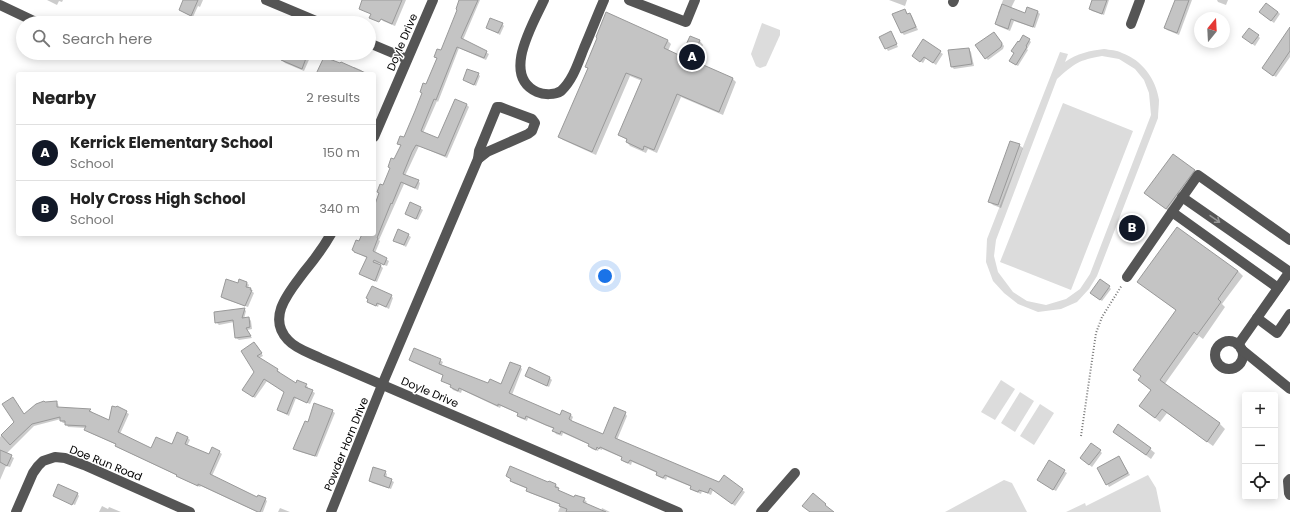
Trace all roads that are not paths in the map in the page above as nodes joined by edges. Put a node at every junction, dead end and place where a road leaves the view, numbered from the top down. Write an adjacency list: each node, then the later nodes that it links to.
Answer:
1 (266, 0): 10 (street)
2 (433, 0): 13 (street, Doyle Drive)
3 (544, 0): 4 (street)
4 (604, 0)
5 (629, 0): 6 (street)
6 (695, 0)
7 (1140, 0): 11 (street)
8 (0, 5): 9 (street)
9 (23, 16)
10 (304, 16)
11 (1132, 24)
12 (376, 46): 13 (street)
13 (407, 59): 14 (street, Doyle Drive)
14 (376, 132)
15 (478, 159): 15 (street, Powder Horn Drive); 25 (street, Powder Horn Drive)
16 (1182, 197): 17 (street); 19 (street); 20 (street, one-way to 20)
17 (1172, 212): 21 (street); 22 (street)
18 (329, 236): 25 (street, Doyle Drive)
19 (1290, 240)
20 (1290, 272): 22 (street)
21 (1127, 277)
22 (1278, 288): 24 (street)
23 (1290, 314): 24 (street)
24 (1256, 318): 26 (street)
25 (382, 385): 32 (street, Powder Horn Drive); 33 (street, Doyle Drive)
26 (1290, 389)
27 (795, 473): 34 (street)
28 (1290, 479): 29 (street)
29 (1290, 495)
30 (16, 512): 31 (street, Doe Run Road)
31 (190, 512)
32 (331, 512)
33 (678, 512)
34 (762, 512)

